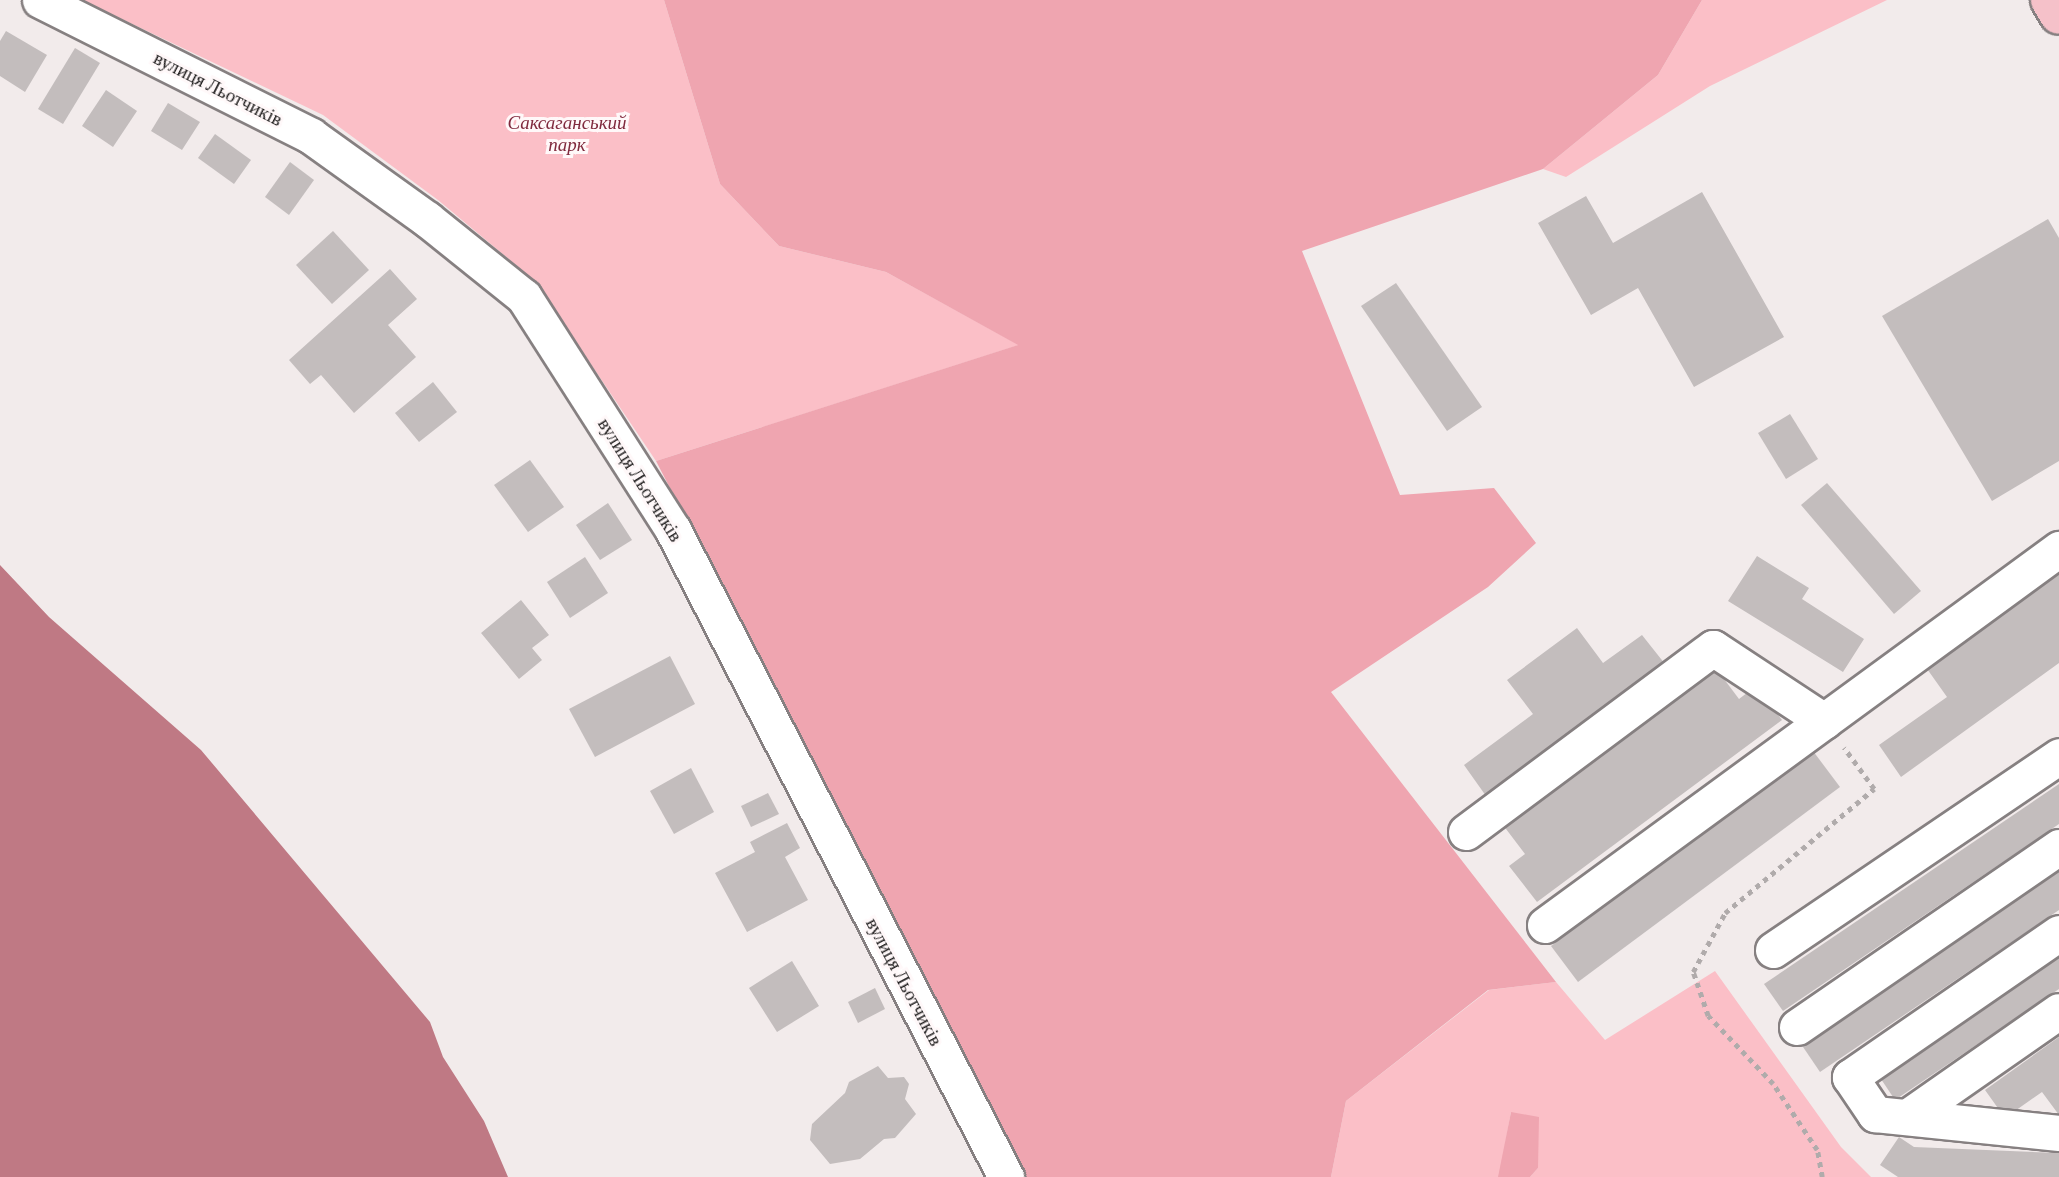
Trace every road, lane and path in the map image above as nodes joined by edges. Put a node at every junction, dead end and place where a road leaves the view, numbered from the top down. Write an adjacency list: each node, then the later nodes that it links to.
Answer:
1 (40, 0): 16 (street, вулиця Льотчиків)
2 (2050, 0): 3 (main road)
3 (2059, 15)
4 (2059, 549): 5 (street)
5 (1824, 721): 7 (street); 9 (street)
6 (2059, 756): 11 (street)
7 (1466, 832)
8 (2059, 847): 13 (street)
9 (1545, 925)
10 (2059, 933): 14 (street)
11 (1773, 950)
12 (2059, 1011): 14 (street)
13 (1797, 1027)
14 (1908, 1117): 15 (street)
15 (2059, 1133)
16 (1006, 1177)

